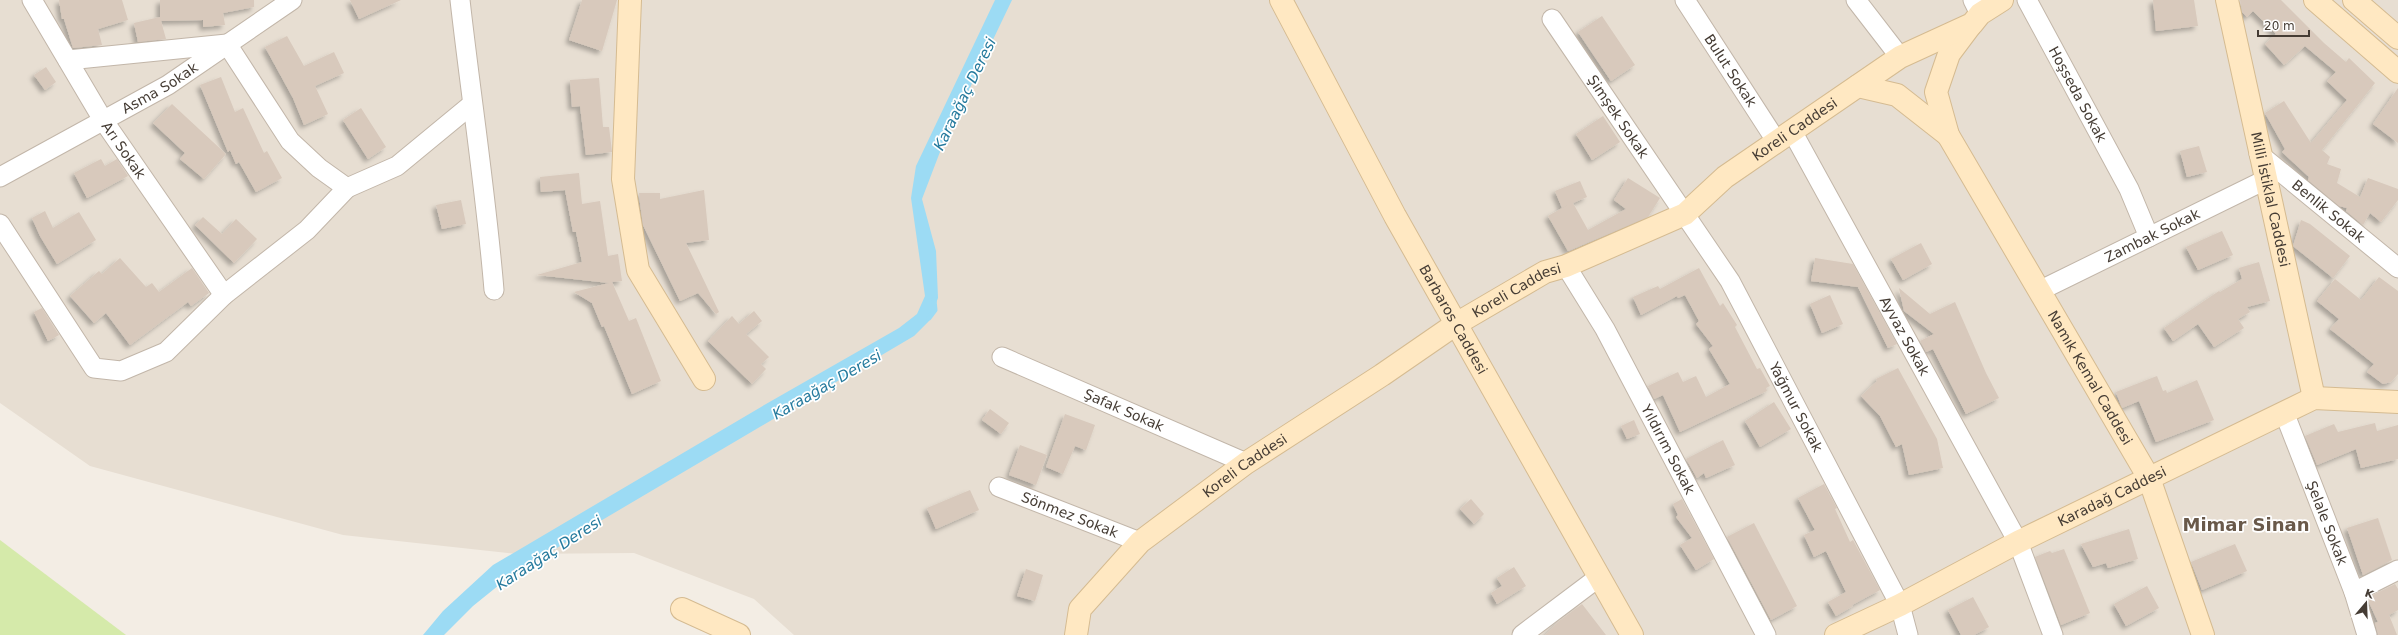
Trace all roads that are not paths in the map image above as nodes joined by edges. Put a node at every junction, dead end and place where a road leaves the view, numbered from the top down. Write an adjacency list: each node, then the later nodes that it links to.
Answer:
1 (32, 0): 18 (street, Arı Sokak)
2 (292, 0): 16 (street, Asma Sokak)
3 (460, 0): 21 (street)
4 (630, 0): 39 (street)
5 (1281, 0): 37 (street, Barbaros Caddesi)
6 (1685, 0): 24 (street, Bulut Sokak)
7 (1856, 0): 17 (street)
8 (2002, 0): 13 (street, Koreli Caddesi)
9 (2027, 0): 31 (street, Hoşseda Sokak)
10 (2227, 0): 25 (street, Milli İstiklal Caddesi)
11 (2314, 0): 19 (street)
12 (2354, 0): 15 (street)
13 (1975, 13): 17 (street, Koreli Caddesi); 23 (street)
14 (1552, 19): 29 (street, Şimşek Sokak)
15 (2398, 38)
16 (227, 44): 18 (street); 22 (street, Asma Sokak); 28 (street)
17 (1900, 57): 20 (street, Koreli Caddesi)
18 (68, 60): 22 (street, Arı Sokak)
19 (2398, 72)
20 (1858, 86): 23 (street); 24 (street, Koreli Caddesi)
21 (471, 105): 28 (street); 34 (street)
22 (103, 120): 26 (street, Asma Sokak); 36 (street, Arı Sokak)
23 (1948, 135): 35 (street, Namık Kemal Caddesi)
24 (1784, 136): 29 (street, Koreli Caddesi); 47 (street, Ayvaz Sokak)
25 (2259, 154): 27 (street, Milli İstiklal Caddesi); 33 (street, Benlik Sokak)
26 (0, 177)
27 (2265, 180): 31 (street, Zambak Sokak); 40 (street, Milli İstiklal Caddesi)
28 (347, 188): 36 (street)
29 (1685, 214): 32 (street, Koreli Caddesi); 51 (street, Yağmur Sokak)
30 (0, 224): 36 (street)
31 (2149, 237): 35 (street, Zambak Sokak)
32 (1566, 266): 37 (street, Koreli Caddesi); 57 (street, Yıldırım Sokak)
33 (2398, 268)
34 (494, 290)
35 (2039, 291): 44 (street, Namık Kemal Caddesi)
36 (224, 295)
37 (1456, 324): 43 (street, Koreli Caddesi); 49 (street, Barbaros Caddesi)
38 (1002, 357): 43 (street, Şafak Sokak)
39 (704, 380)
40 (2314, 398): 41 (street, Karadağ Caddesi); 42 (street, Karadağ Caddesi)
41 (2398, 402)
42 (2284, 412): 44 (street, Karadağ Caddesi); 50 (street, Şelale Sokak)
43 (1246, 463): 46 (street, Koreli Caddesi)
44 (2149, 478): 47 (street, Karadağ Caddesi); 61 (street, Namık Kemal Caddesi)
45 (999, 487): 46 (street, Sönmez Sokak)
46 (1140, 542): 54 (street, Koreli Caddesi)
47 (2018, 542): 51 (street, Karadağ Caddesi); 60 (street, Ayvaz Sokak)
48 (2398, 570): 50 (street)
49 (1599, 577): 55 (street); 56 (street, Barbaros Caddesi)
50 (2354, 592): 62 (street, Şelale Sokak)
51 (1900, 605): 58 (street, Karadağ Caddesi); 59 (street, Yağmur Sokak)
52 (682, 609): 53 (street)
53 (739, 635)
54 (1076, 635)
55 (1522, 635)
56 (1632, 635)
57 (1766, 635)
58 (1836, 635)
59 (1908, 635)
60 (2052, 635)
61 (2203, 635)
62 (2367, 635)

